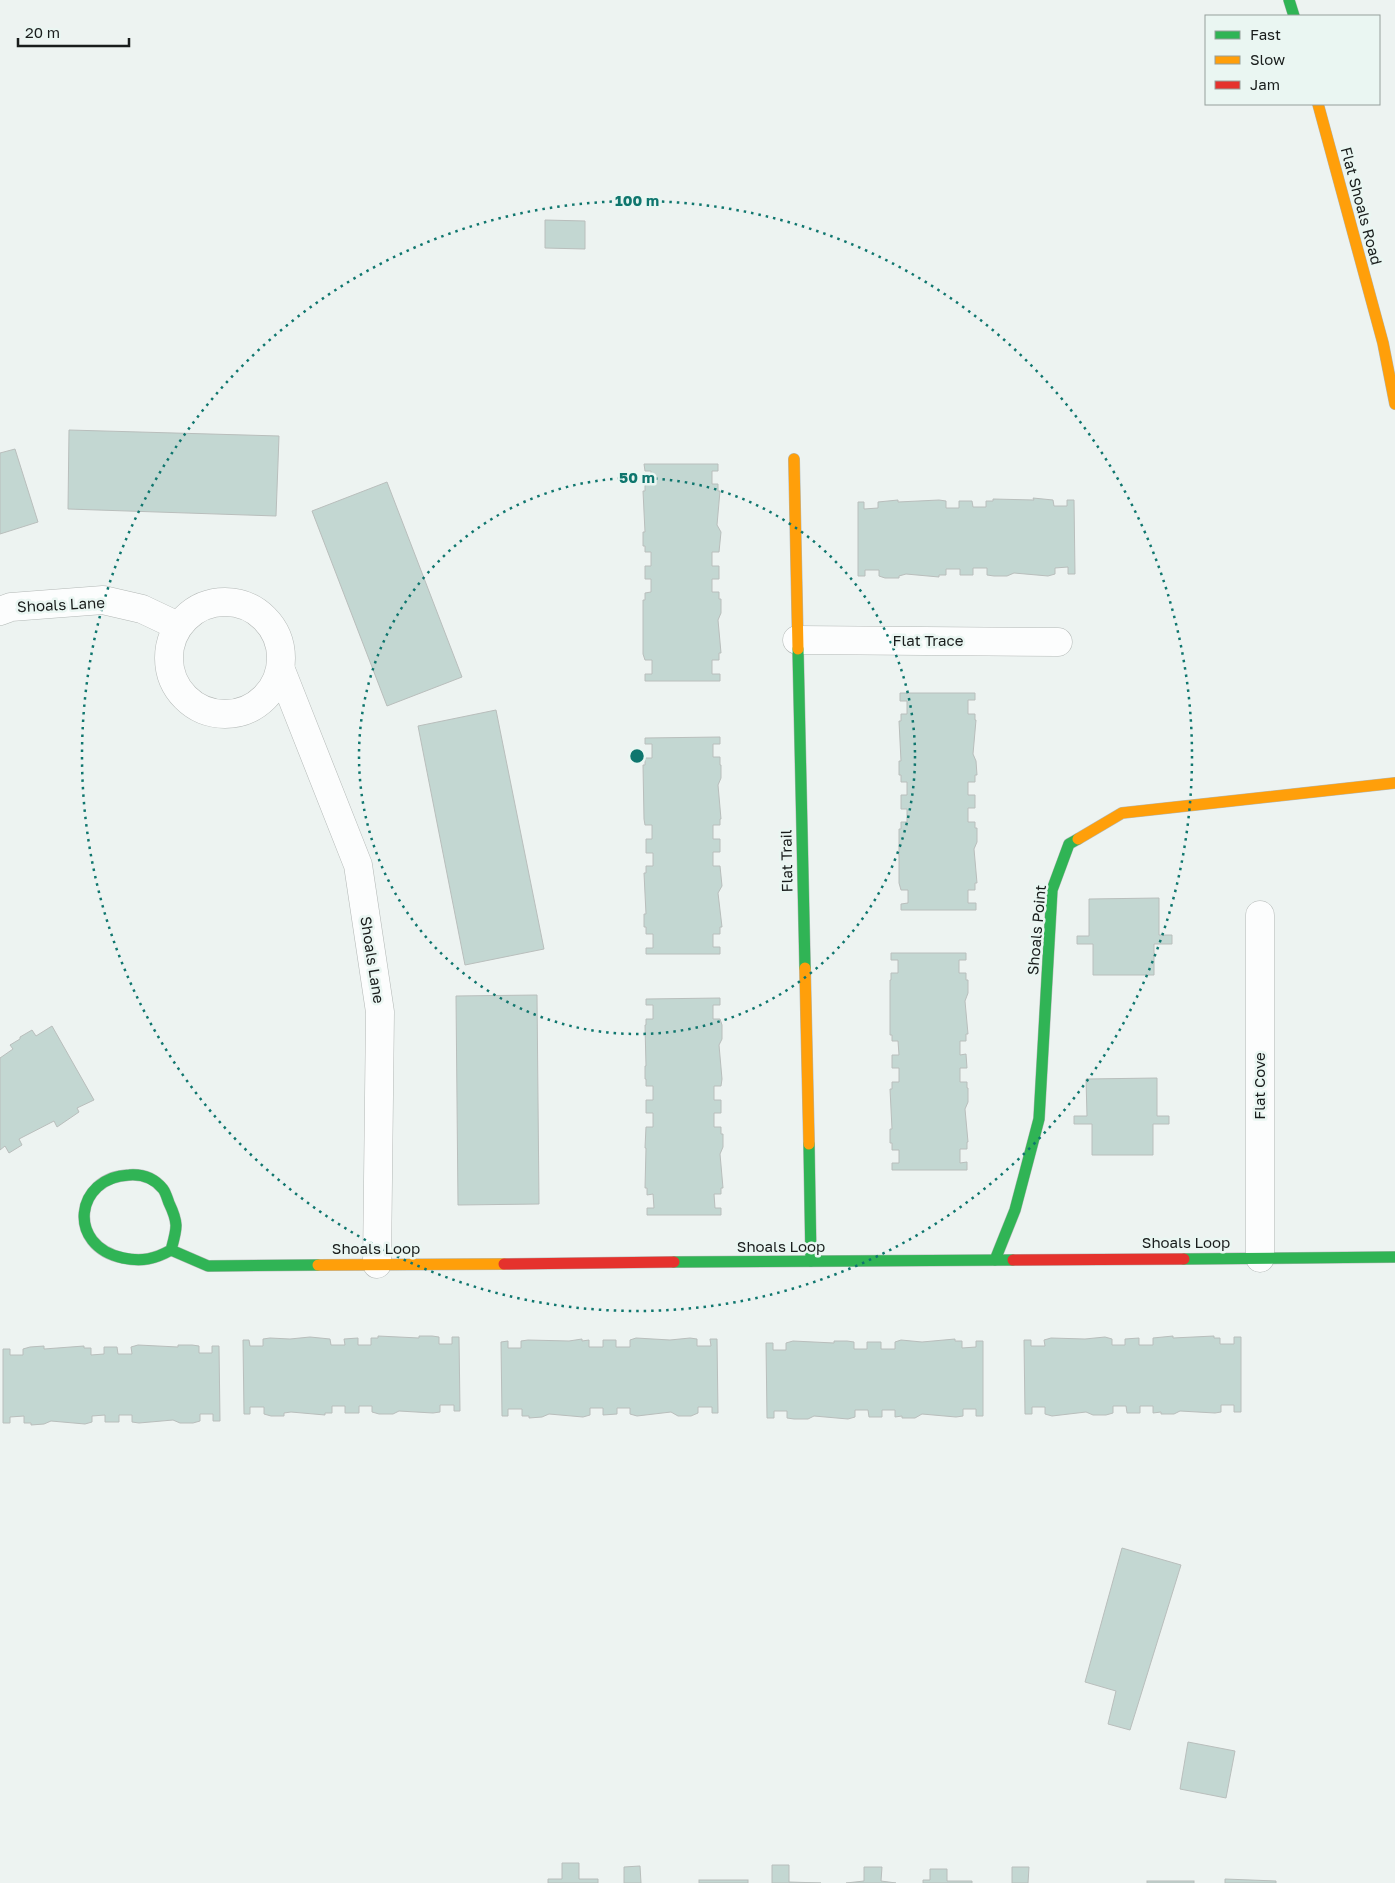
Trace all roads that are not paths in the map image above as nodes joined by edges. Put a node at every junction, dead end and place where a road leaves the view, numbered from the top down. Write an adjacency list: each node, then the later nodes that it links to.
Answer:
1 (1289, 0): 2 (street)
2 (1294, 15)
3 (1318, 105): 4 (street, Flat Shoals Road)
4 (1395, 404)
5 (794, 459): 8 (street, Flat Trail)
6 (0, 611): 7 (street, Shoals Lane)
7 (178, 626): 10 (street, Shoals Lane); 10 (street, Shoals Lane)
8 (797, 640): 9 (street, Flat Trace); 17 (street, Flat Trail)
9 (1058, 642)
10 (281, 670): 18 (street, Shoals Lane)
11 (1395, 783): 16 (street, Shoals Point)
12 (1260, 915): 15 (street, Flat Cove)
13 (171, 1250): 13 (street); 18 (street, Shoals Loop)
14 (1395, 1257): 15 (street, Shoals Loop)
15 (1260, 1258): 16 (street, Shoals Loop)
16 (995, 1260): 17 (street, Shoals Loop)
17 (811, 1261): 18 (street, Shoals Loop)
18 (377, 1264)

